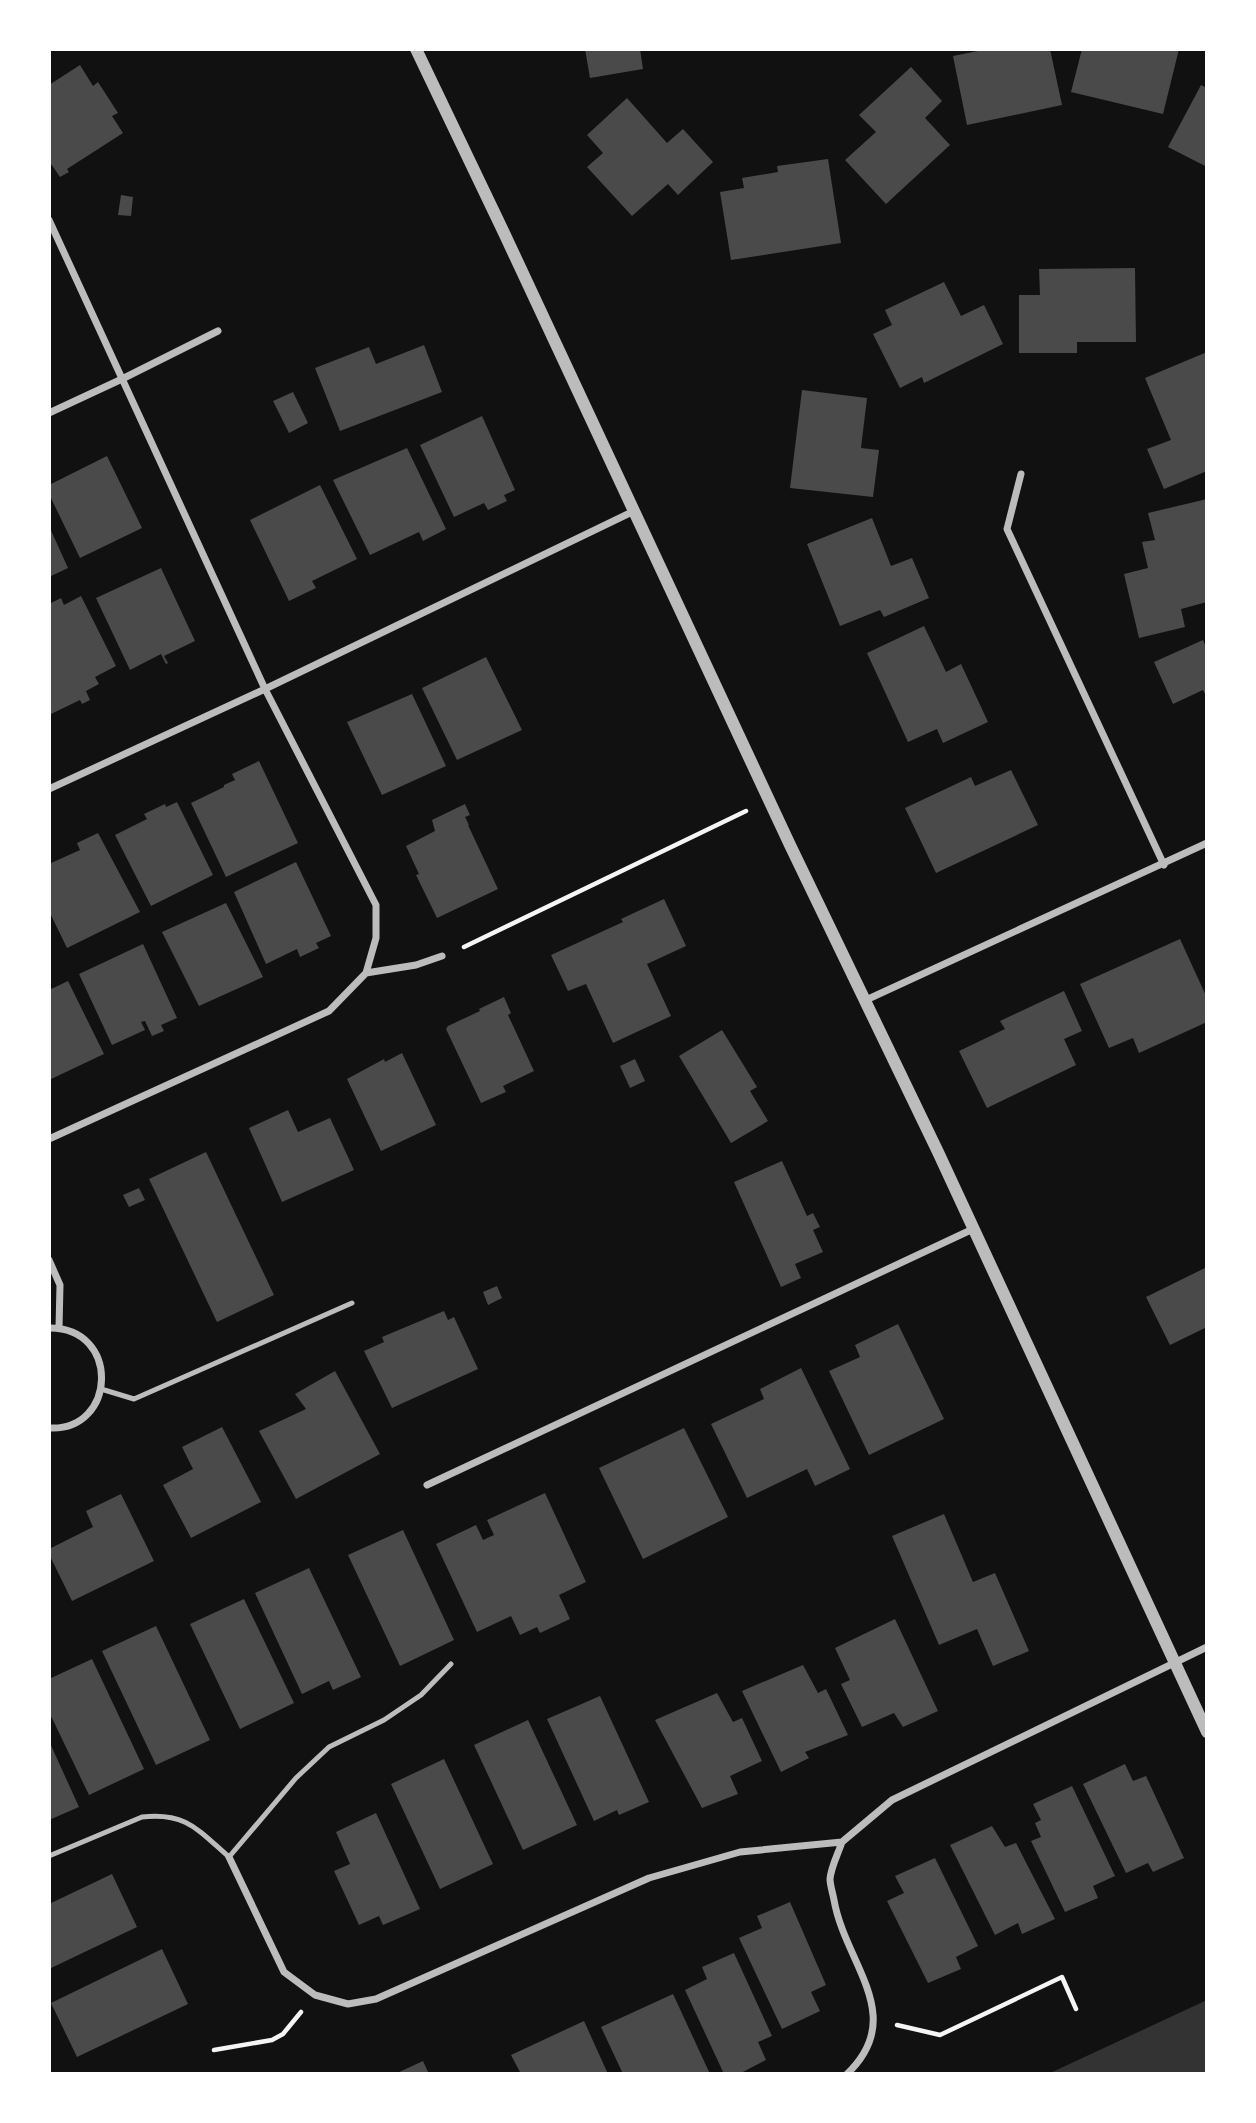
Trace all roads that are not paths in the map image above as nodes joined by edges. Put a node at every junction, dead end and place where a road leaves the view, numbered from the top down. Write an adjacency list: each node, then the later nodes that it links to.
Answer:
1 (416, 49): 7 (street)
2 (49, 220): 4 (street)
3 (218, 331): 4 (street)
4 (122, 379): 5 (street); 8 (street)
5 (49, 413)
6 (1021, 474): 11 (street)
7 (634, 511): 8 (street); 14 (street)
8 (265, 689): 9 (street); 13 (street)
9 (49, 789)
10 (1207, 843): 11 (street)
11 (1164, 864): 14 (street)
12 (442, 956): 13 (street)
13 (366, 974): 15 (street)
14 (866, 1000): 16 (street)
15 (49, 1139)
16 (973, 1229): 23 (street); 25 (street)
17 (49, 1260): 20 (street)
18 (352, 1303): 21 (lane)
19 (49, 1328): 20 (street)
20 (58, 1328): 21 (street)
21 (101, 1389): 22 (street)
22 (49, 1428)
23 (427, 1485)
24 (1207, 1647): 25 (street)
25 (1175, 1662): 27 (street); 28 (street)
26 (451, 1664): 30 (lane)
27 (1207, 1732)
28 (842, 1842): 30 (street); 31 (street)
29 (49, 1856): 30 (lane)
30 (229, 1857)
31 (847, 2074)

